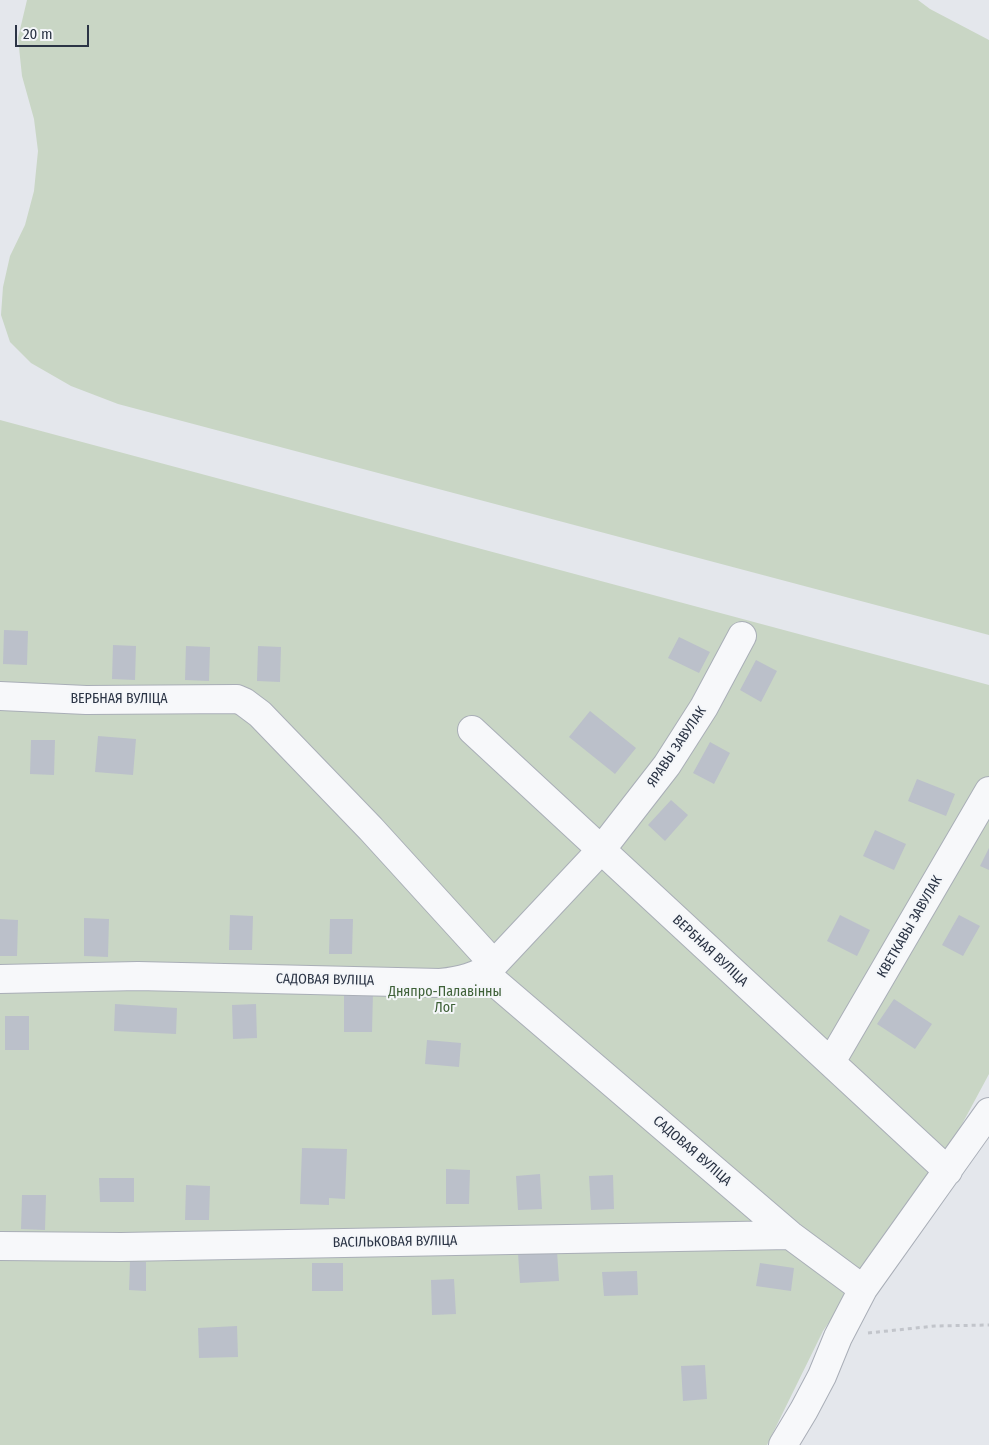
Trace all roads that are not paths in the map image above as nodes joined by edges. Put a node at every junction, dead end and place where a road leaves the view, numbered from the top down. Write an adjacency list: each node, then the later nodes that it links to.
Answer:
1 (742, 636): 5 (street, ЯРАВЫ ЗАВУЛАК)
2 (0, 696): 6 (street, ВЕРБНАЯ ВУЛІЦА)
3 (472, 730): 5 (street, ВЕРБНАЯ ВУЛІЦА)
4 (989, 791): 8 (street, КВЕТКАВЫ ЗАВУЛАК)
5 (601, 850): 6 (street, ЯРАВЫ ЗАВУЛАК); 8 (street, ВЕРБНАЯ ВУЛІЦА)
6 (488, 968): 7 (street, САДОВАЯ ВУЛІЦА); 11 (street, САДОВАЯ ВУЛІЦА)
7 (0, 979)
8 (831, 1062): 10 (street, ВЕРБНАЯ ВУЛІЦА)
9 (989, 1112): 10 (street)
10 (948, 1171): 13 (street)
11 (790, 1235): 12 (street, ВАСІЛЬКОВАЯ ВУЛІЦА); 13 (street, САДОВАЯ ВУЛІЦА)
12 (0, 1246)
13 (863, 1289): 14 (street)
14 (783, 1445)

